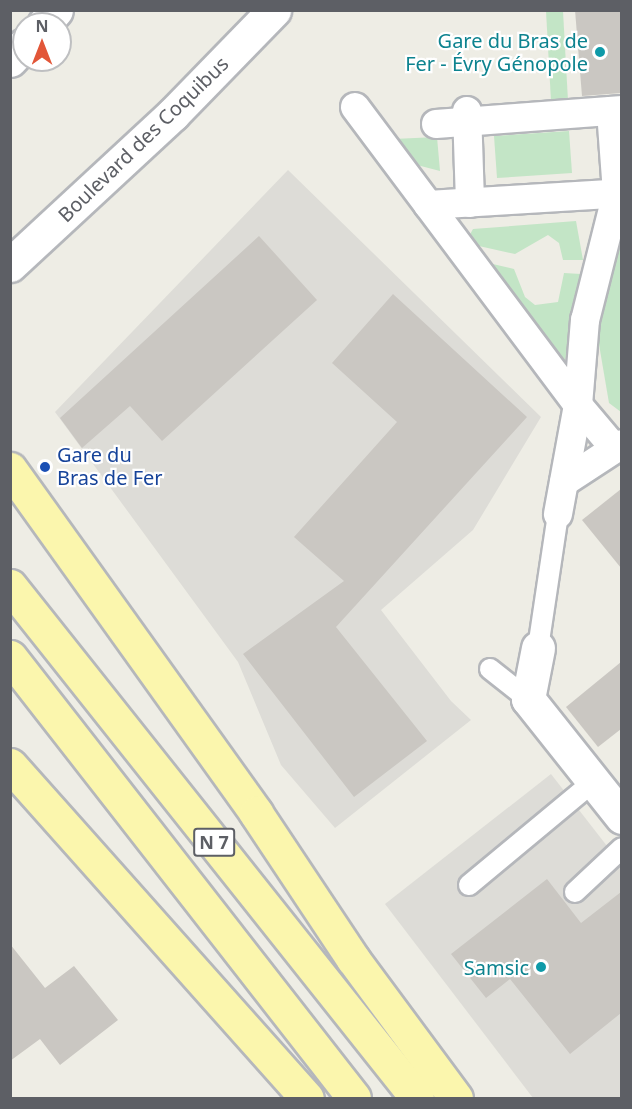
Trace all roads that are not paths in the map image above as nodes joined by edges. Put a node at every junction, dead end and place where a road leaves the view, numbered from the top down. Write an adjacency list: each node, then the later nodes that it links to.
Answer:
1 (274, 10): 9 (main road, Boulevard des Coquibus)
2 (355, 107): 8 (street)
3 (616, 110): 4 (street); 6 (street)
4 (467, 116): 5 (street); 7 (street)
5 (435, 124)
6 (619, 193): 7 (street); 10 (street)
7 (470, 203): 8 (street)
8 (429, 205): 10 (street)
9 (10, 265)
10 (578, 405): 11 (street); 13 (street)
11 (618, 447): 13 (street)
12 (10, 469): 29 (main road)
13 (564, 482): 14 (street)
14 (558, 514): 16 (lane)
15 (10, 586): 28 (main road, N 7)
16 (538, 648): 19 (main road)
17 (10, 657): 27 (main road, N 7)
18 (489, 669): 19 (lane)
19 (528, 699): 21 (main road)
20 (10, 765): 26 (main road)
21 (593, 782): 22 (main road); 24 (lane)
22 (621, 817)
23 (621, 848): 25 (lane)
24 (469, 885)
25 (575, 892)
26 (307, 1098)
27 (354, 1098)
28 (417, 1098)
29 (456, 1098)

